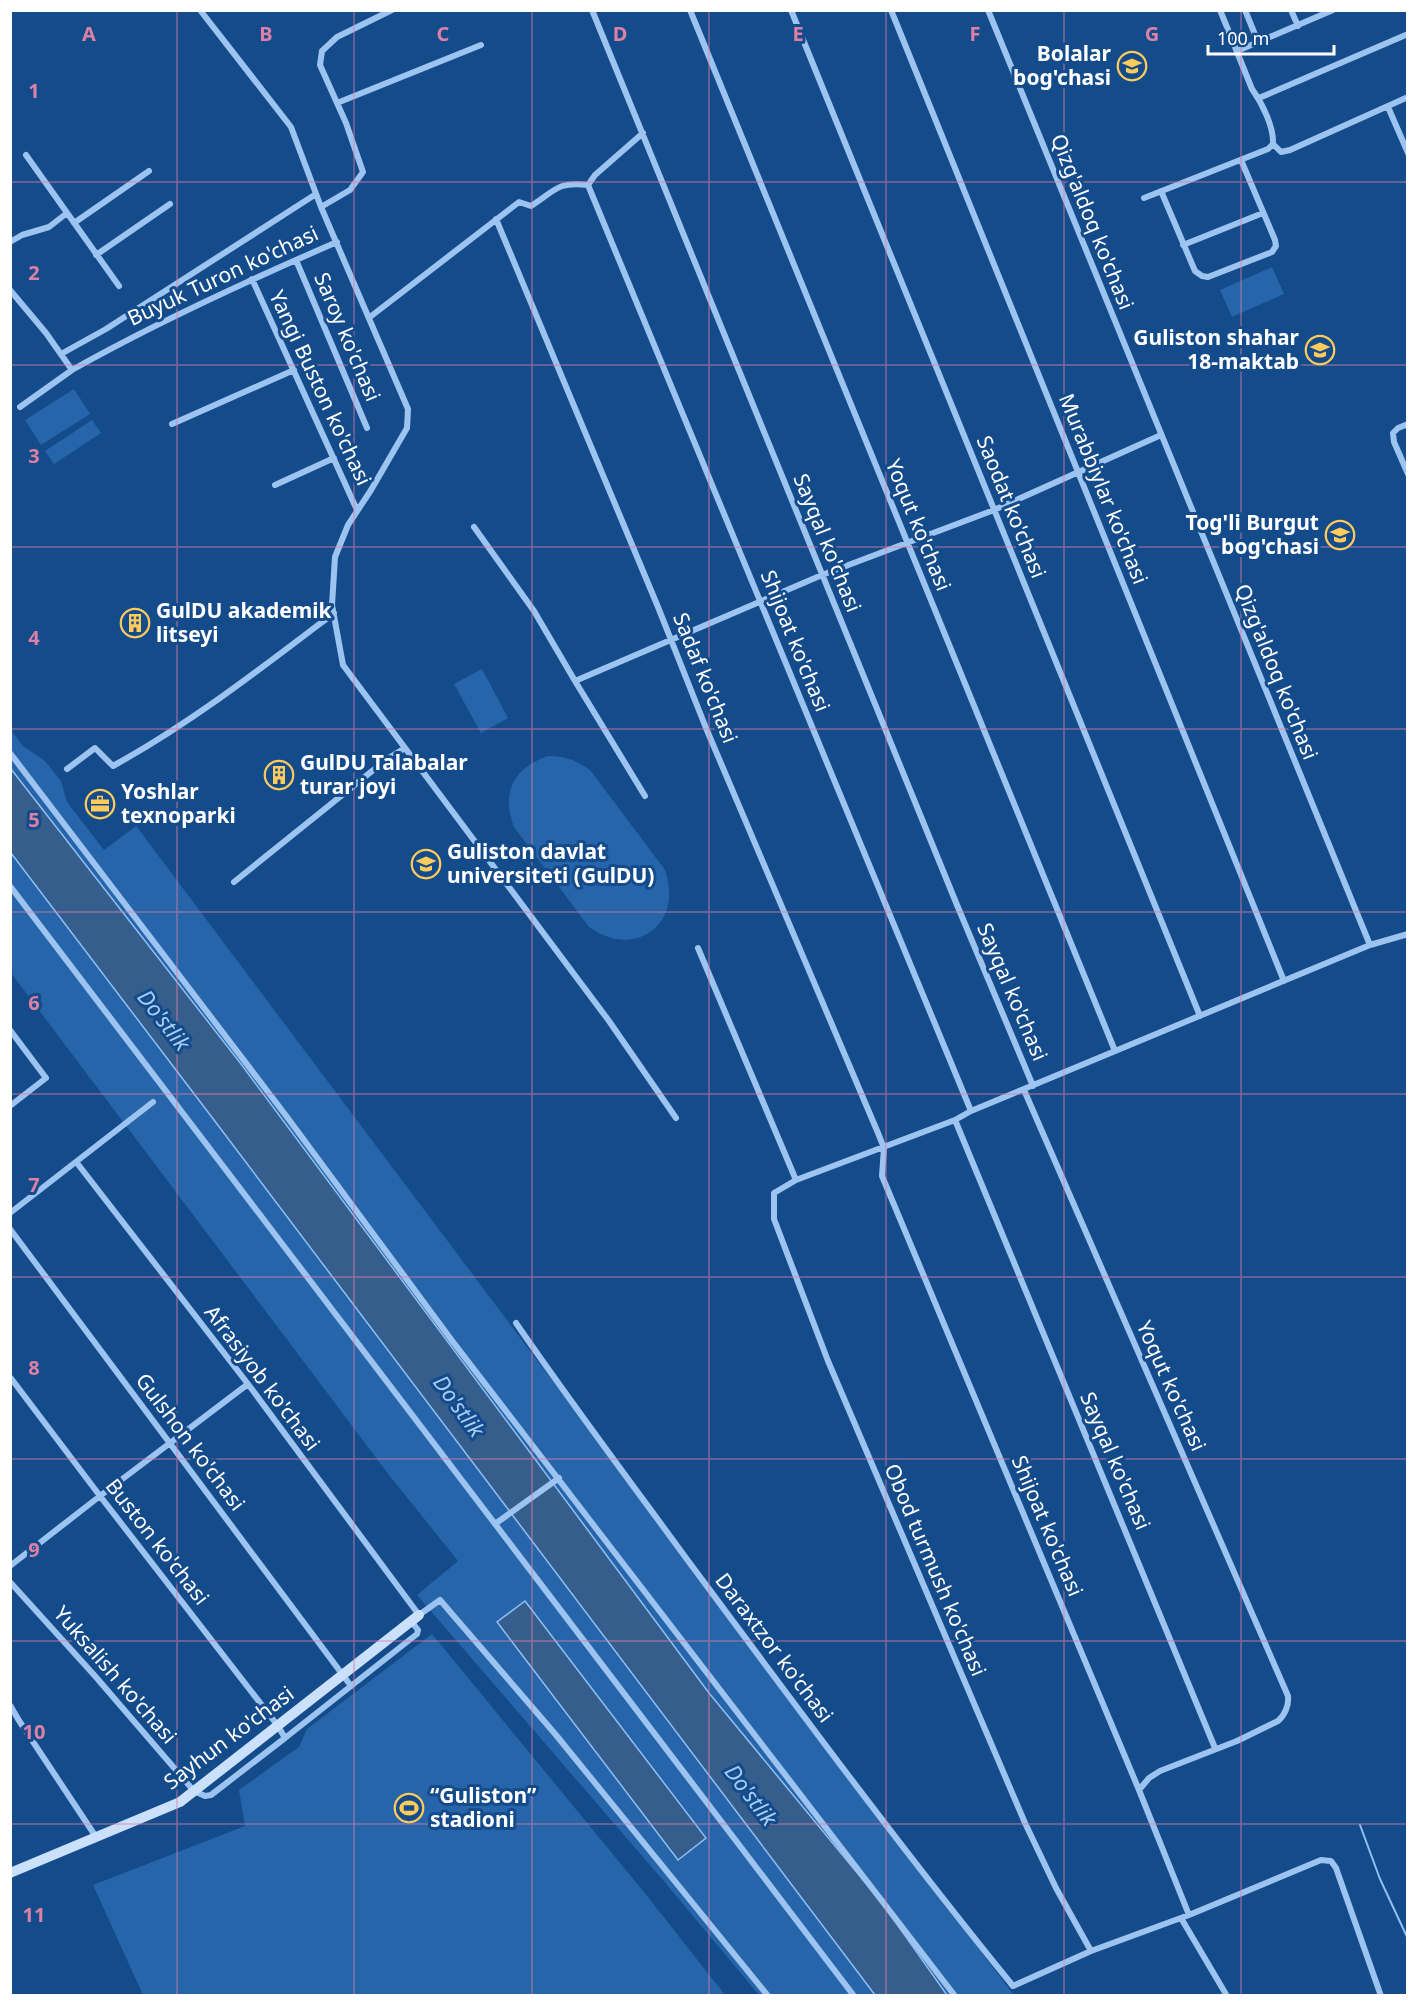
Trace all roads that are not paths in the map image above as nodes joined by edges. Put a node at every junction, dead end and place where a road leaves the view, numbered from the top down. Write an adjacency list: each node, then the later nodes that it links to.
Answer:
1 (200, 10): 29 (street)
2 (392, 10): 19 (street)
3 (592, 10): 21 (street, Sayqal ko'chasi)
4 (690, 10): 61 (street, Yoqut ko'chasi)
5 (791, 10): 59 (street, Saodat ko'chasi)
6 (891, 10): 55 (street, Murabbiylar ko'chasi)
7 (988, 10): 53 (street, Qizg'aldoq ko'chasi)
8 (1220, 10): 16 (street)
9 (1245, 10): 14 (street)
10 (1291, 10): 12 (street)
11 (1333, 10): 12 (street)
12 (1298, 26): 14 (street)
13 (1407, 34): 18 (street)
14 (1258, 42): 16 (street)
15 (481, 45): 19 (street)
16 (1237, 51): 18 (street)
17 (1407, 97): 20 (street)
18 (1259, 98): 22 (street)
19 (337, 103): 32 (street)
20 (1388, 106): 22 (street); 23 (street)
21 (643, 133): 27 (street); 62 (street, Sayqal ko'chasi)
22 (1273, 144): 25 (street)
23 (1407, 153)
24 (26, 155): 33 (street)
25 (1241, 159): 28 (street); 34 (street)
26 (149, 171): 36 (street)
27 (588, 185): 35 (street); 63 (street, Shijoat ko'chasi)
28 (1161, 191): 30 (street); 39 (street)
29 (316, 194): 32 (street); 46 (street)
30 (1144, 198)
31 (170, 204): 40 (street)
32 (321, 207): 38 (street)
33 (67, 213): 36 (street); 37 (street)
34 (1263, 213): 39 (street); 39 (street)
35 (496, 219): 45 (street); 65 (street, Sadaf ko'chasi)
36 (74, 223): 40 (street)
37 (10, 242)
38 (337, 242): 41 (street, Buyuk Turon ko'chasi); 45 (street)
39 (1184, 245)
40 (96, 255): 43 (street)
41 (296, 260): 42 (street, Buyuk Turon ko'chasi); 52 (street, Saroy ko'chasi)
42 (252, 279): 47 (street, Buyuk Turon ko'chasi); 48 (street, Yangi Buston ko'chasi)
43 (119, 286)
44 (10, 290): 46 (street)
45 (370, 317): 58 (street)
46 (61, 354): 47 (street)
47 (72, 370): 49 (street, Buyuk Turon ko'chasi)
48 (294, 370): 50 (street); 54 (street, Yangi Buston ko'chasi)
49 (20, 407)
50 (172, 424)
51 (1407, 424): 56 (street)
52 (368, 428)
53 (1161, 435): 55 (street); 74 (street, Qizg'aldoq ko'chasi)
54 (334, 458): 57 (street); 58 (street, Yangi Buston ko'chasi)
55 (1078, 473): 59 (street); 76 (street, Murabbiylar ko'chasi)
56 (1407, 474)
57 (275, 485)
58 (357, 510): 64 (street)
59 (994, 510): 61 (street); 77 (street, Saodat ko'chasi)
60 (474, 527): 66 (street)
61 (907, 543): 62 (street); 79 (street, Yoqut ko'chasi)
62 (822, 575): 63 (street); 80 (street, Sayqal ko'chasi)
63 (761, 601): 65 (street); 84 (street, Shijoat ko'chasi)
64 (334, 613): 67 (street); 69 (street)
65 (671, 640): 66 (street); 87 (street, Sadaf ko'chasi)
66 (574, 681): 70 (street)
67 (405, 748): 71 (street); 85 (street)
68 (10, 753): 96 (street)
69 (67, 770)
70 (645, 796)
71 (234, 882)
72 (10, 886): 98 (street)
73 (1407, 934): 74 (street)
74 (1370, 945): 76 (street)
75 (698, 948): 89 (street)
76 (1284, 981): 77 (street)
77 (1200, 1016): 79 (street)
78 (10, 1030): 83 (street)
79 (1115, 1051): 80 (street)
80 (1034, 1086): 81 (street)
81 (1024, 1090): 84 (street); 109 (street, Yoqut ko'chasi)
82 (153, 1102): 88 (street)
83 (10, 1106)
84 (971, 1111): 86 (street)
85 (676, 1118)
86 (955, 1120): 87 (street); 109 (street, Sayqal ko'chasi)
87 (884, 1149): 89 (street); 110 (street, Shijoat ko'chasi)
88 (77, 1163): 90 (street); 94 (street, Afrasiyob ko'chasi)
89 (796, 1180): 116 (street, Obod turmush ko'chasi)
90 (10, 1213)
91 (10, 1229): 95 (street, Gulshon ko'chasi)
92 (516, 1323): 116 (street, Daraxtzor ko'chasi)
93 (10, 1377): 97 (street, Buston ko'chasi)
94 (248, 1384): 95 (street); 101 (street, Afrasiyob ko'chasi)
95 (171, 1442): 97 (street); 102 (street, Gulshon ko'chasi)
96 (559, 1478): 98 (street); 119 (street)
97 (100, 1496): 99 (street); 107 (street, Buston ko'chasi)
98 (495, 1524): 118 (street)
99 (10, 1566)
100 (10, 1582): 111 (street, Yuksalish ko'chasi)
101 (415, 1618): 102 (street, Sayhun ko'chasi); 103 (street); 117 (street)
102 (343, 1675): 103 (street, Gulshon ko'chasi); 107 (street, Sayhun ko'chasi)
103 (351, 1686): 108 (street)
104 (10, 1705): 105 (street)
105 (18, 1719): 106 (street); 112 (street)
106 (10, 1723)
107 (278, 1726): 108 (street, Buston ko'chasi); 111 (street, Sayhun ko'chasi)
108 (285, 1738): 111 (street)
109 (1215, 1748): 110 (street)
110 (1139, 1790): 114 (street, Shijoat ko'chasi)
111 (194, 1791): 112 (street, Sayhun ko'chasi)
112 (96, 1837): 113 (street, Sayhun ko'chasi)
113 (10, 1873)
114 (1189, 1915): 115 (street); 121 (street)
115 (1181, 1918): 116 (street); 120 (street)
116 (1091, 1951)
117 (768, 1995)
118 (854, 1995)
119 (955, 1995)
120 (1227, 1995)
121 (1381, 1995)

